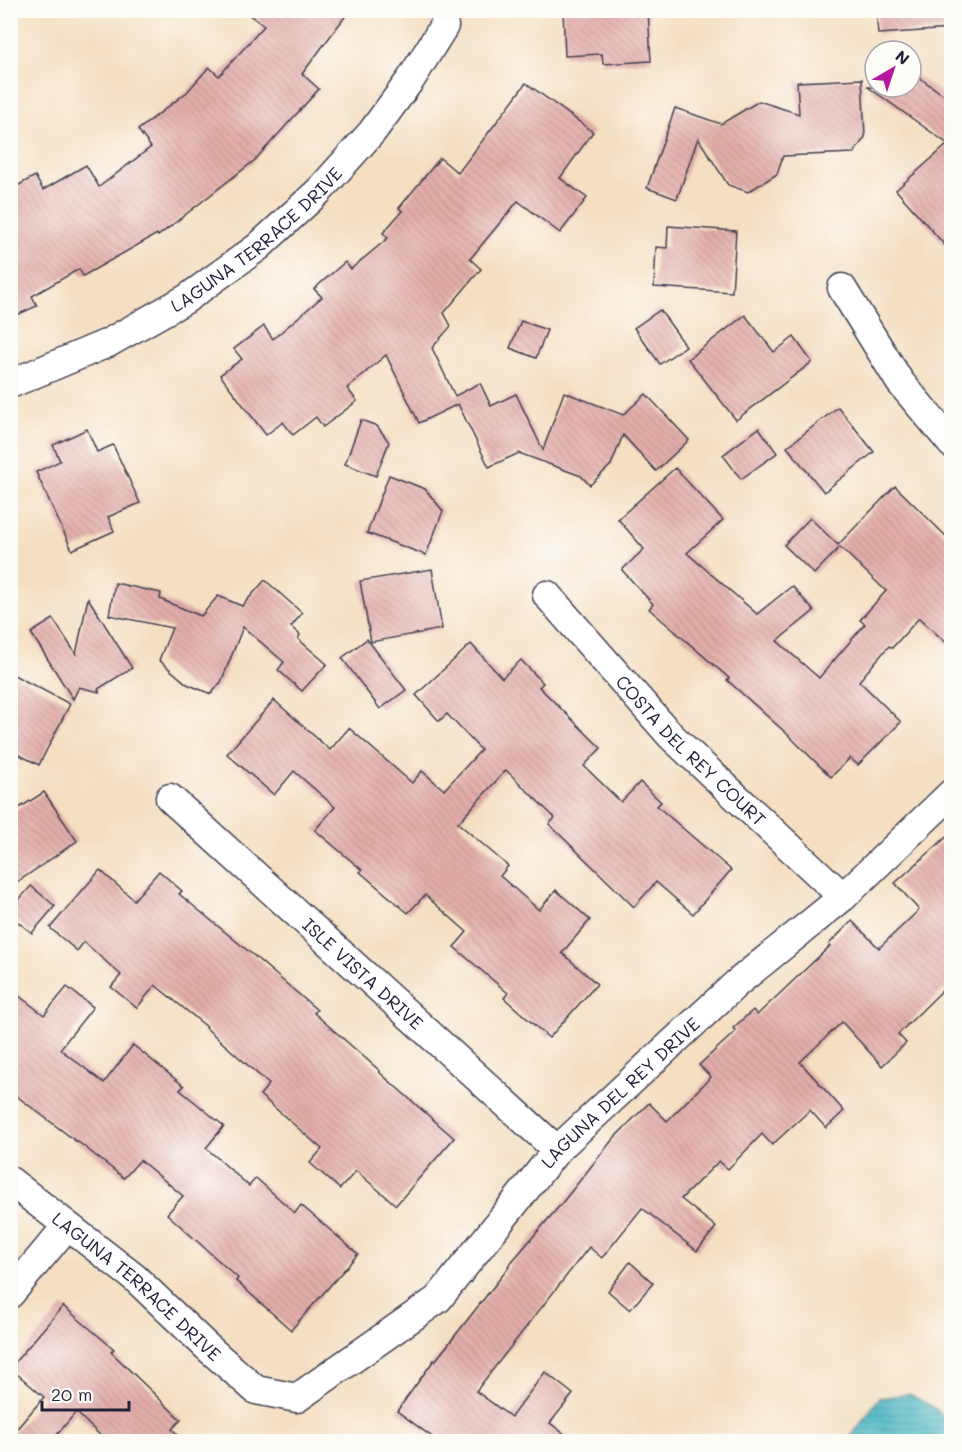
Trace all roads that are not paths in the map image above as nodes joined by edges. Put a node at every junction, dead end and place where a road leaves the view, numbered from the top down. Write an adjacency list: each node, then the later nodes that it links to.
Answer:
1 (444, 26): 3 (street, LAGUNA TERRACE DRIVE)
2 (842, 288): 4 (street)
3 (10, 384)
4 (950, 441)
5 (547, 595): 8 (street, COSTA DEL REY COURT)
6 (951, 793): 8 (street, LAGUNA DEL REY DRIVE)
7 (170, 798): 9 (street, ISLE VISTA DRIVE)
8 (843, 897): 9 (street, LAGUNA DEL REY DRIVE)
9 (557, 1150): 13 (street, LAGUNA DEL REY DRIVE)
10 (10, 1181): 11 (street, LAGUNA TERRACE DRIVE)
11 (67, 1226): 12 (street); 13 (street, LAGUNA TERRACE DRIVE)
12 (10, 1294)
13 (297, 1398)

